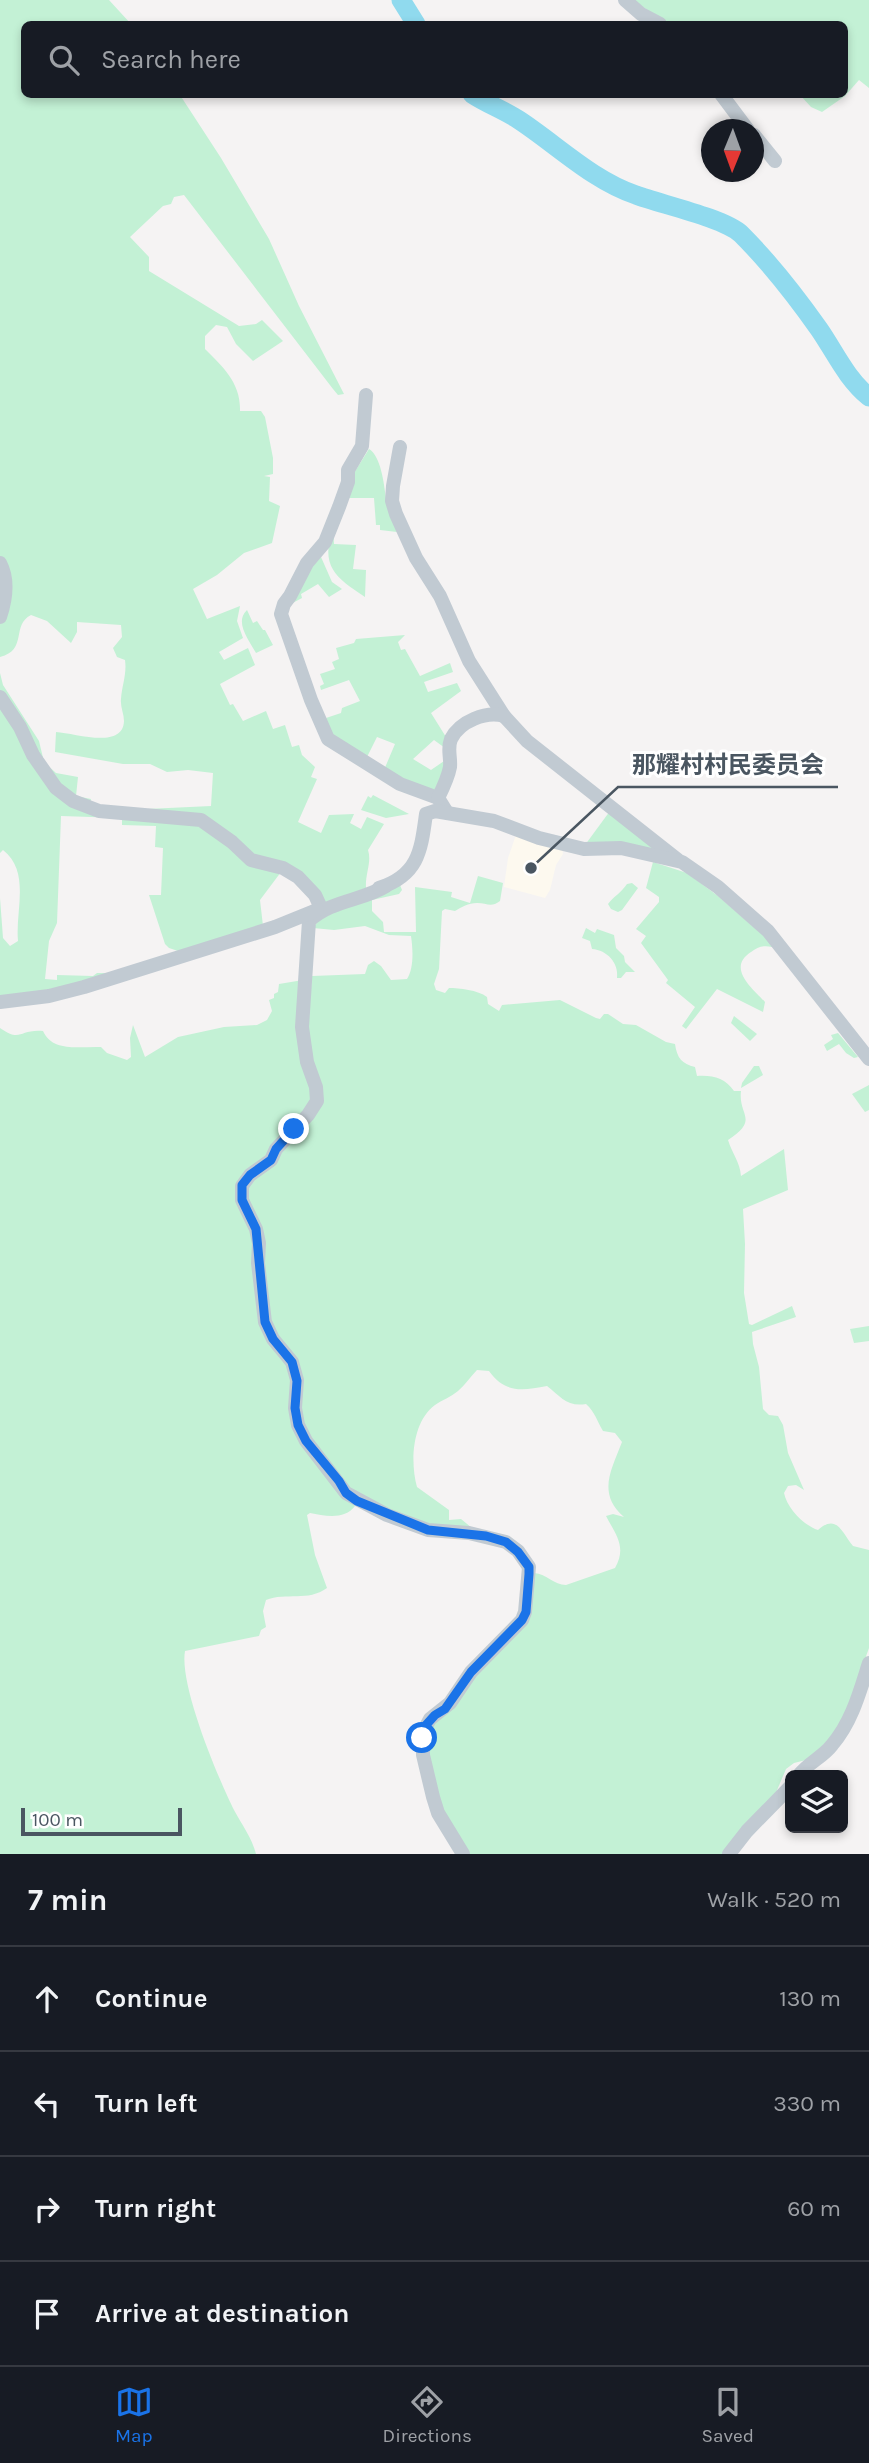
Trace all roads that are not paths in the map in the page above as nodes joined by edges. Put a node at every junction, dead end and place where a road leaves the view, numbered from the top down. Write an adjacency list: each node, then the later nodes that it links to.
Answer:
1 (625, 0): 2 (street)
2 (654, 21)
3 (724, 98): 4 (street)
4 (740, 119)
5 (764, 147): 6 (street)
6 (775, 161)
7 (366, 396): 13 (street)
8 (401, 447): 12 (street)
9 (0, 563): 10 (street)
10 (0, 617)
11 (0, 696): 16 (street)
12 (504, 716): 13 (street); 14 (street)
13 (442, 805): 14 (street); 15 (street)
14 (682, 862): 18 (street)
15 (386, 886): 16 (street); 22 (street)
16 (321, 908): 17 (street)
17 (0, 1002)
18 (869, 1059)
19 (869, 1663): 20 (street)
20 (805, 1770)
21 (785, 1792): 23 (street)
22 (463, 1854)
23 (729, 1854)

